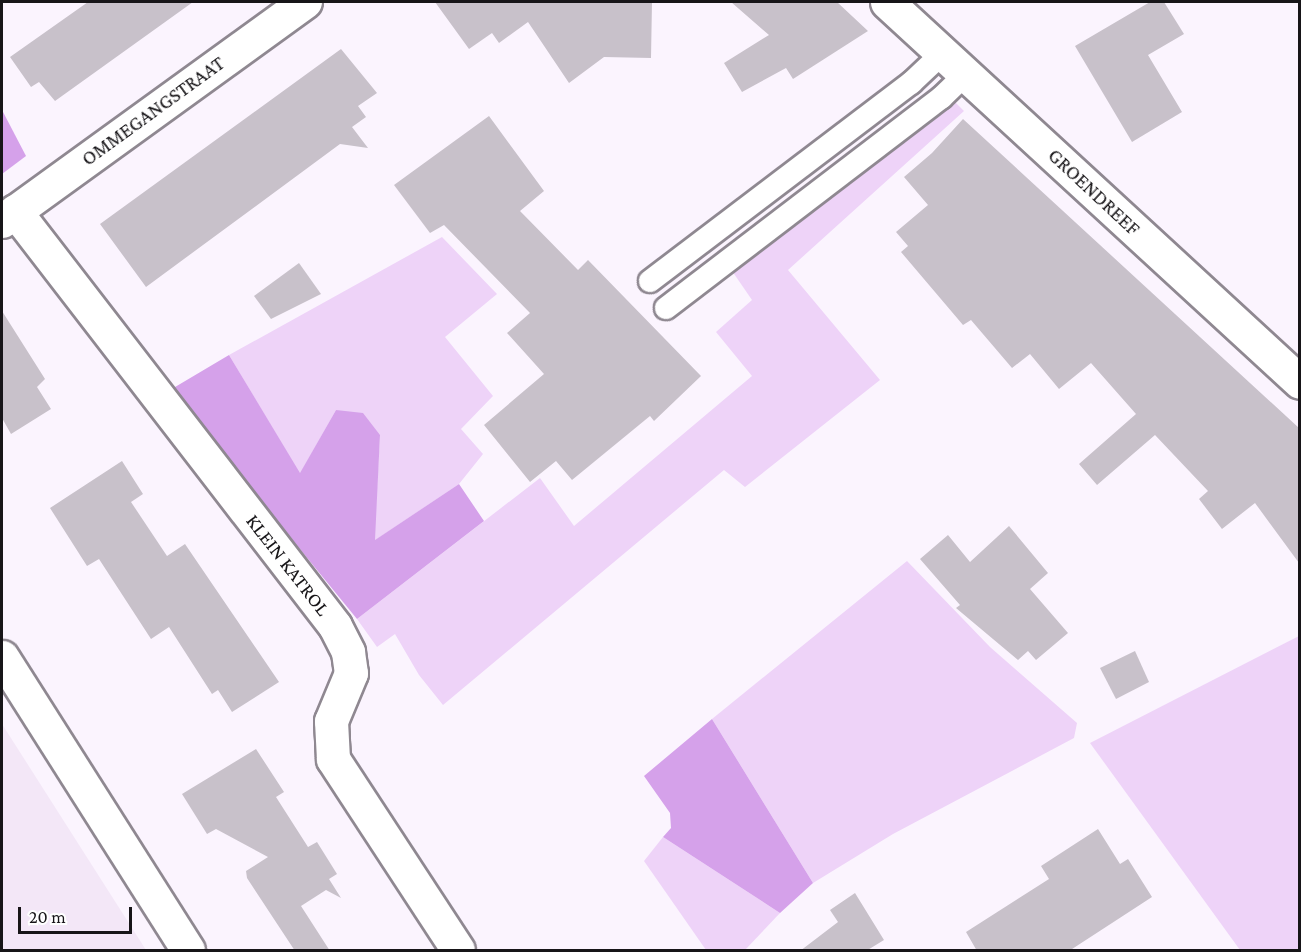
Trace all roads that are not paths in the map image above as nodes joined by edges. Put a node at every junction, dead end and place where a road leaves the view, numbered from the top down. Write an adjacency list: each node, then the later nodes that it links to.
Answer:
1 (305, 2): 4 (street, OMMEGANGSTRAAT)
2 (887, 2): 3 (street, GROENDREEF)
3 (955, 63): 5 (lane); 6 (lane); 7 (street, GROENDREEF)
4 (8, 216): 10 (street, KLEIN KATROL)
5 (650, 281)
6 (666, 308)
7 (1299, 382)
8 (2, 657): 9 (street)
9 (188, 951)
10 (458, 951)

